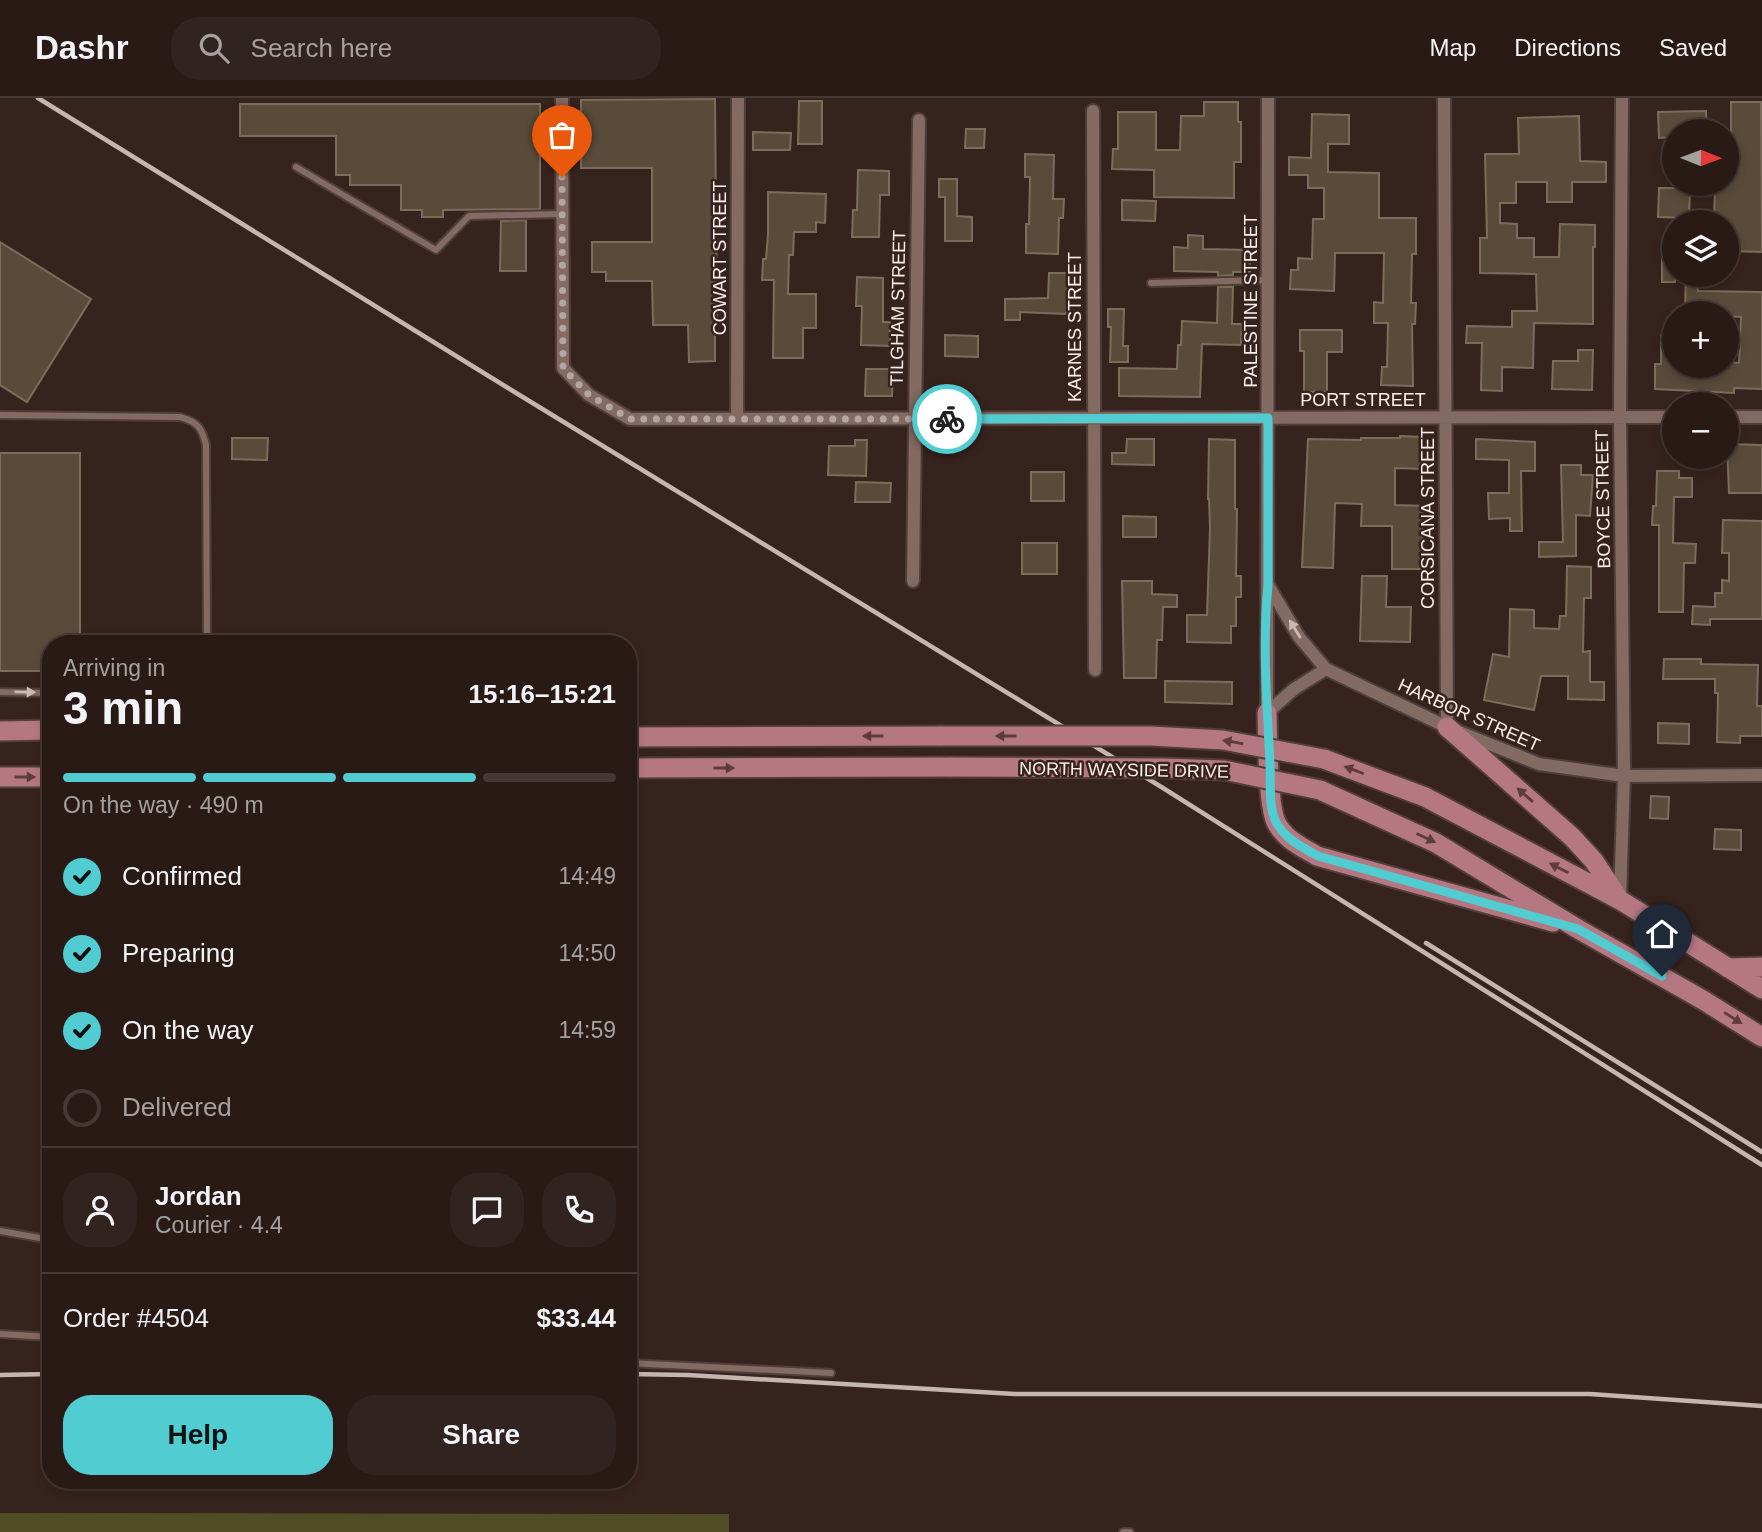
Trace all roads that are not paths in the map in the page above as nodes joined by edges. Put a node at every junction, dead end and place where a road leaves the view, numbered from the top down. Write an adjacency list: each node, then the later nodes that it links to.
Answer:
1 (562, 98): 9 (street, PORT STREET)
2 (738, 98): 18 (street, COWART STREET)
3 (1268, 98): 10 (street, PALESTINE STREET)
4 (1444, 98): 14 (street, CORSICANA STREET)
5 (1622, 98): 15 (street, BOYCE STREET)
6 (1093, 111): 21 (street, KARNES STREET)
7 (919, 120): 20 (street, TILGHAM STREET)
8 (296, 167): 9 (lane)
9 (562, 214): 18 (street, PORT STREET)
10 (1268, 280): 11 (lane); 19 (street, PALESTINE STREET)
11 (1151, 284)
12 (0, 415): 24 (lane)
13 (1762, 416): 17 (street)
14 (1445, 417): 15 (street, PORT STREET); 19 (street, PORT STREET); 30 (street, CORSICANA STREET)
15 (1620, 417): 16 (street, PORT STREET); 36 (street, BOYCE STREET)
16 (1662, 417)
17 (1739, 417)
18 (737, 418): 20 (street, PORT STREET)
19 (1268, 418): 21 (street, PORT STREET); 23 (street, PALESTINE STREET)
20 (914, 419): 21 (street, PORT STREET); 22 (street, TILGHAM STREET)
21 (1092, 419): 26 (street, KARNES STREET)
22 (913, 581)
23 (1268, 585): 25 (street, one-way to 23); 29 (street, PALESTINE STREET)
24 (207, 635)
25 (1326, 669): 29 (street); 30 (street, HARBOR STREET)
26 (1095, 670)
27 (0, 692): 28 (lane, one-way to 28)
28 (42, 693)
29 (1267, 713): 40 (main road)
30 (1447, 727): 36 (street, HARBOR STREET); 39 (main road, one-way to 30)
31 (42, 730): 32 (main road)
32 (0, 731)
33 (637, 737): 39 (main road, NORTH WAYSIDE DRIVE, one-way to 33, bridge)
34 (637, 768): 40 (main road, NORTH WAYSIDE DRIVE, one-way to 40, bridge)
35 (1762, 775): 36 (street, HARBOR STREET)
36 (1624, 776): 39 (street, BOYCE STREET)
37 (0, 777): 38 (main road, one-way to 38)
38 (42, 777)
39 (1620, 900): 42 (main road, NORTH WAYSIDE DRIVE)
40 (1578, 929): 44 (main road, NORTH WAYSIDE DRIVE, one-way to 44)
41 (1762, 967): 42 (main road)
42 (1727, 968): 43 (main road, NORTH WAYSIDE DRIVE)
43 (1762, 989)
44 (1762, 1037)
45 (0, 1231): 46 (lane)
46 (42, 1238)
47 (0, 1334): 48 (lane)
48 (42, 1336)
49 (637, 1363): 50 (lane)
50 (831, 1373)
51 (1124, 1532): 52 (lane)
52 (1130, 1532)

